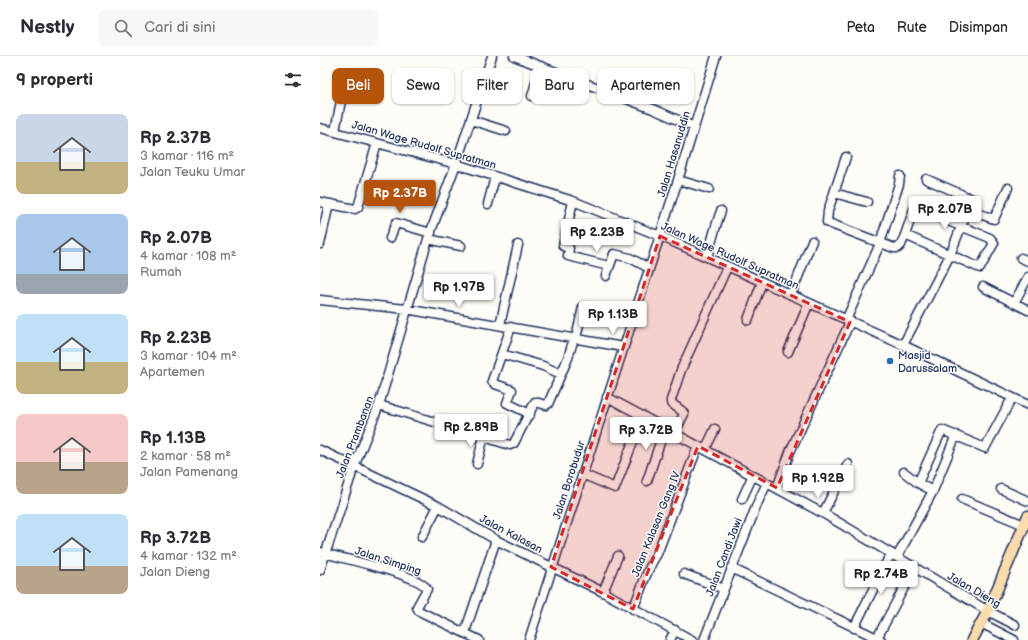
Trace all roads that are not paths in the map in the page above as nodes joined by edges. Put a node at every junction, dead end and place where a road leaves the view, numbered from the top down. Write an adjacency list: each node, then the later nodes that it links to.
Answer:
1 (492, 56): 6 (street, Jalan Prambanan)
2 (514, 56): 4 (street)
3 (713, 57): 7 (street, Jalan Hasanuddin)
4 (541, 66): 7 (street)
5 (340, 104): 9 (street)
6 (471, 120): 10 (street); 13 (street, Jalan Prambanan)
7 (694, 127): 17 (street, Jalan Hasanuddin)
8 (320, 128): 9 (street, Jalan Wage Rudolf Supratman)
9 (335, 131): 11 (street, Jalan Wage Rudolf Supratman)
10 (506, 131)
11 (377, 143): 13 (street, Jalan Wage Rudolf Supratman); 24 (street)
12 (846, 157): 20 (street)
13 (456, 164): 14 (street, Jalan Wage Rudolf Supratman); 30 (street, Jalan Prambanan)
14 (494, 176): 21 (street, Jalan Wage Rudolf Supratman); 25 (street)
15 (900, 176): 37 (street)
16 (926, 179): 26 (street)
17 (678, 180): 19 (street); 31 (street, Jalan Hasanuddin)
18 (1008, 188): 26 (street)
19 (709, 189)
20 (834, 193): 23 (street); 37 (street)
21 (573, 201): 31 (street, Jalan Wage Rudolf Supratman); 40 (street)
22 (320, 202): 24 (street)
23 (867, 202)
24 (330, 204): 34 (street)
25 (488, 204)
26 (968, 210): 28 (street)
27 (721, 211): 39 (street)
28 (962, 226): 29 (street); 38 (street); 38 (street)
29 (905, 235): 37 (street); 38 (street)
30 (429, 236): 32 (street); 36 (street); 52 (street, Jalan Prambanan)
31 (660, 236): 39 (street, Jalan Wage Rudolf Supratman); 42 (street, Jalan Borobudur)
32 (390, 238)
33 (812, 241): 47 (street)
34 (320, 244)
35 (518, 245): 56 (street)
36 (462, 246)
37 (879, 247): 55 (street)
38 (950, 254): 59 (street)
39 (707, 257): 41 (street, Jalan Wage Rudolf Supratman)
40 (609, 266): 42 (street); 43 (street)
41 (727, 267): 45 (street, Jalan Wage Rudolf Supratman); 72 (street)
42 (649, 268): 60 (street, Jalan Borobudur)
43 (606, 276)
44 (1028, 277): 50 (street)
45 (762, 282): 47 (street, Jalan Wage Rudolf Supratman); 54 (street)
46 (983, 288): 50 (street)
47 (791, 295): 49 (street, Jalan Wage Rudolf Supratman)
48 (320, 300): 52 (street)
49 (809, 303): 55 (street, Jalan Wage Rudolf Supratman); 61 (street)
50 (1014, 303): 53 (street)
51 (583, 307): 58 (street)
52 (406, 309): 56 (street); 66 (street, Jalan Prambanan)
53 (1028, 310)
54 (748, 320)
55 (848, 321): 59 (street, Jalan Wage Rudolf Supratman); 86 (street)
56 (500, 325): 57 (street)
57 (511, 327): 58 (street); 62 (street)
58 (575, 338): 60 (street); 63 (street)
59 (903, 345): 65 (street, Jalan Wage Rudolf Supratman)
60 (623, 347): 64 (street, Jalan Borobudur)
61 (788, 352)
62 (502, 354): 63 (street); 68 (street)
63 (561, 374): 68 (street)
64 (607, 397): 69 (street, Jalan Dieng); 81 (street, Jalan Borobudur)
65 (1012, 398): 67 (street, Jalan Wage Rudolf Supratman); 73 (street)
66 (379, 405): 74 (street); 79 (street, Jalan Prambanan)
67 (1028, 405)
68 (530, 414): 74 (street)
69 (643, 416): 70 (street, Jalan Dieng); 81 (street)
70 (665, 428): 72 (street, Jalan Dieng); 83 (street)
71 (715, 429): 75 (street, Jalan Kalasan Gang IV)
72 (674, 434): 75 (street, Jalan Dieng)
73 (956, 435): 85 (street); 88 (street)
74 (484, 436): 77 (street)
75 (702, 448): 82 (street, Jalan Dieng); 107 (street, Jalan Kalasan Gang IV)
76 (320, 450): 79 (street, Jalan Kalasan)
77 (477, 464)
78 (848, 464): 93 (street)
79 (354, 467): 92 (street, Jalan Kalasan); 97 (street, Jalan Prambanan)
80 (904, 472): 85 (street)
81 (582, 474): 100 (street, Jalan Borobudur)
82 (753, 475): 84 (street, Jalan Dieng); 89 (street)
83 (647, 481)
84 (767, 482): 86 (street, Jalan Dieng); 101 (street, Jalan Candi Jawi)
85 (918, 482): 88 (street)
86 (777, 488): 93 (street, Jalan Dieng)
87 (1001, 489): 91 (street)
88 (932, 491): 98 (street)
89 (742, 499)
90 (962, 499): 94 (street)
91 (1028, 502)
92 (438, 506): 95 (street); 96 (street, Jalan Kalasan)
93 (824, 513): 98 (street, Jalan Dieng)
94 (1027, 520): 108 (main road)
95 (422, 537)
96 (496, 540): 100 (street, Jalan Kalasan); 113 (street)
97 (323, 553): 103 (street, Jalan Prambanan); 113 (street, Jalan Simping)
98 (894, 555): 102 (street, Jalan Dieng); 111 (street)
99 (618, 556): 106 (street)
100 (551, 567): 106 (street, Jalan Kalasan); 116 (street, Jalan Borobudur)
101 (731, 568): 105 (street, Jalan Candi Jawi); 111 (street)
102 (915, 568): 108 (street, Jalan Dieng); 114 (street)
103 (320, 570)
104 (684, 574): 105 (street)
105 (724, 589): 119 (street, Jalan Candi Jawi)
106 (603, 592): 107 (street, Jalan Kalasan)
107 (633, 609): 112 (street, Jalan Kalasan)
108 (988, 611): 109 (main road); 110 (street, Jalan Dieng)
109 (981, 624): 120 (main road); 121 (street)
110 (1015, 625)
111 (854, 628): 114 (street)
112 (674, 630): 117 (street); 118 (street, Jalan Kalasan)
113 (465, 632): 115 (street, Jalan Simping)
114 (877, 639)
115 (478, 640)
116 (529, 640)
117 (670, 640)
118 (692, 640)
119 (704, 640)
120 (972, 640)
121 (1014, 640)

